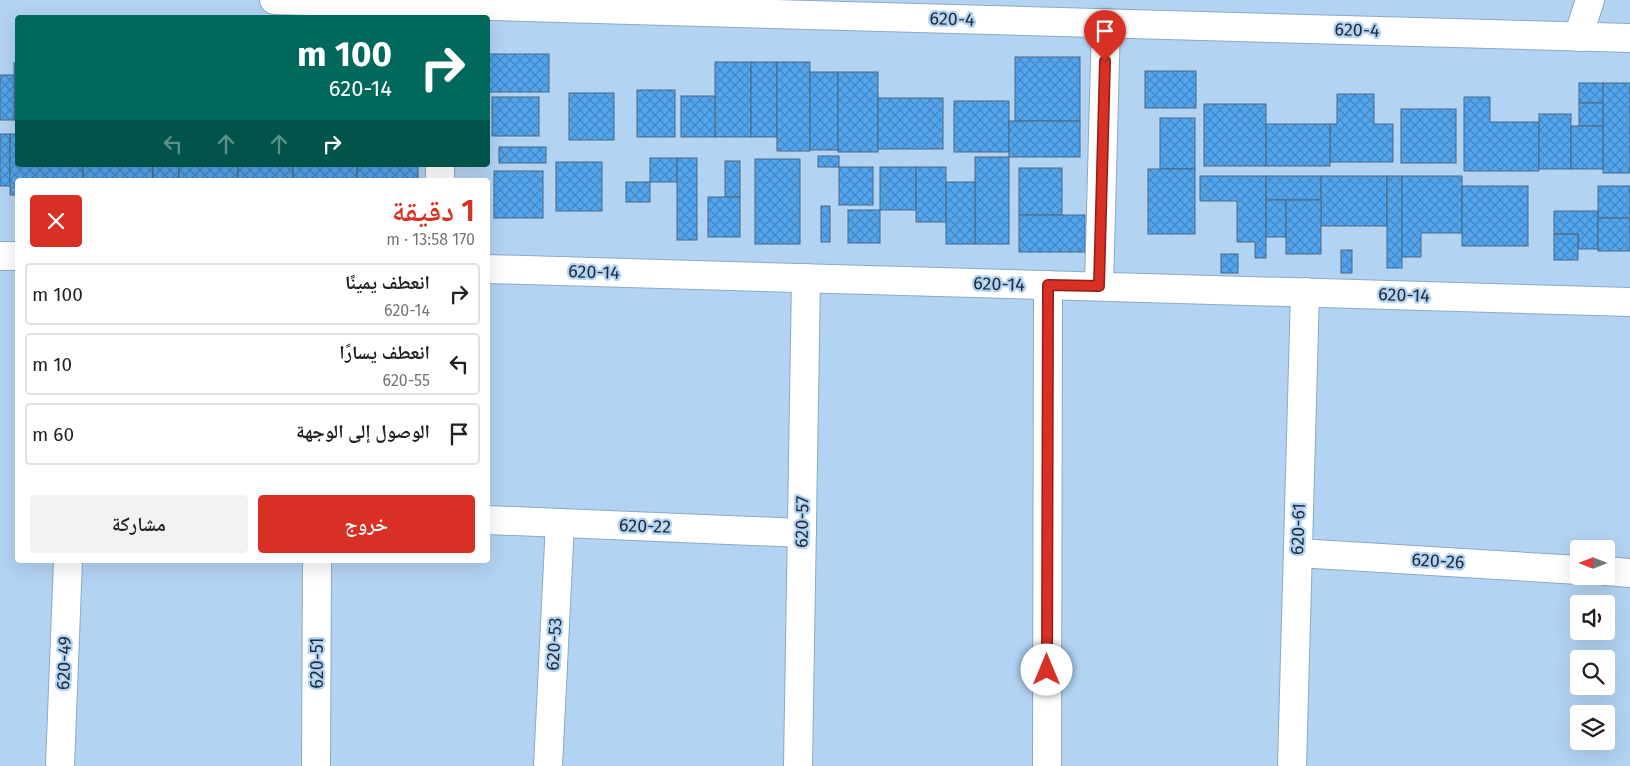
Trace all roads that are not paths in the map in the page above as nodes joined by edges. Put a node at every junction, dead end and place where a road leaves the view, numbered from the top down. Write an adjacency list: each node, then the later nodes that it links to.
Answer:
1 (274, 0): 5 (street, 620-4)
2 (1590, 0): 7 (street)
3 (520, 3): 4 (street, 620-4); 5 (street, 620-4)
4 (814, 8): 6 (street, 620-4)
5 (442, 11)
6 (1106, 23): 7 (street, 620-4); 14 (street)
7 (1578, 36): 8 (street, 620-4)
8 (1630, 38)
9 (0, 256): 10 (street)
10 (15, 256)
11 (490, 269): 12 (street, 620-14)
12 (806, 278): 13 (street, 620-14); 19 (street, 620-57)
13 (1048, 285): 14 (street, 620-14); 30 (street)
14 (1099, 286): 15 (street, 620-14)
15 (1306, 292): 16 (street, 620-14); 20 (street, 620-61)
16 (1630, 302)
17 (490, 520): 18 (street, 620-22)
18 (560, 523): 19 (street, 620-22); 28 (street, 620-53)
19 (802, 533): 29 (street, 620-57)
20 (1298, 553): 23 (street, 620-26); 31 (street, 620-61)
21 (68, 563): 26 (street, 620-49)
22 (318, 563): 27 (street, 620-51)
23 (1570, 569)
24 (1615, 572): 25 (street)
25 (1630, 573)
26 (60, 766)
27 (316, 766)
28 (548, 766)
29 (798, 766)
30 (1047, 766)
31 (1292, 766)

